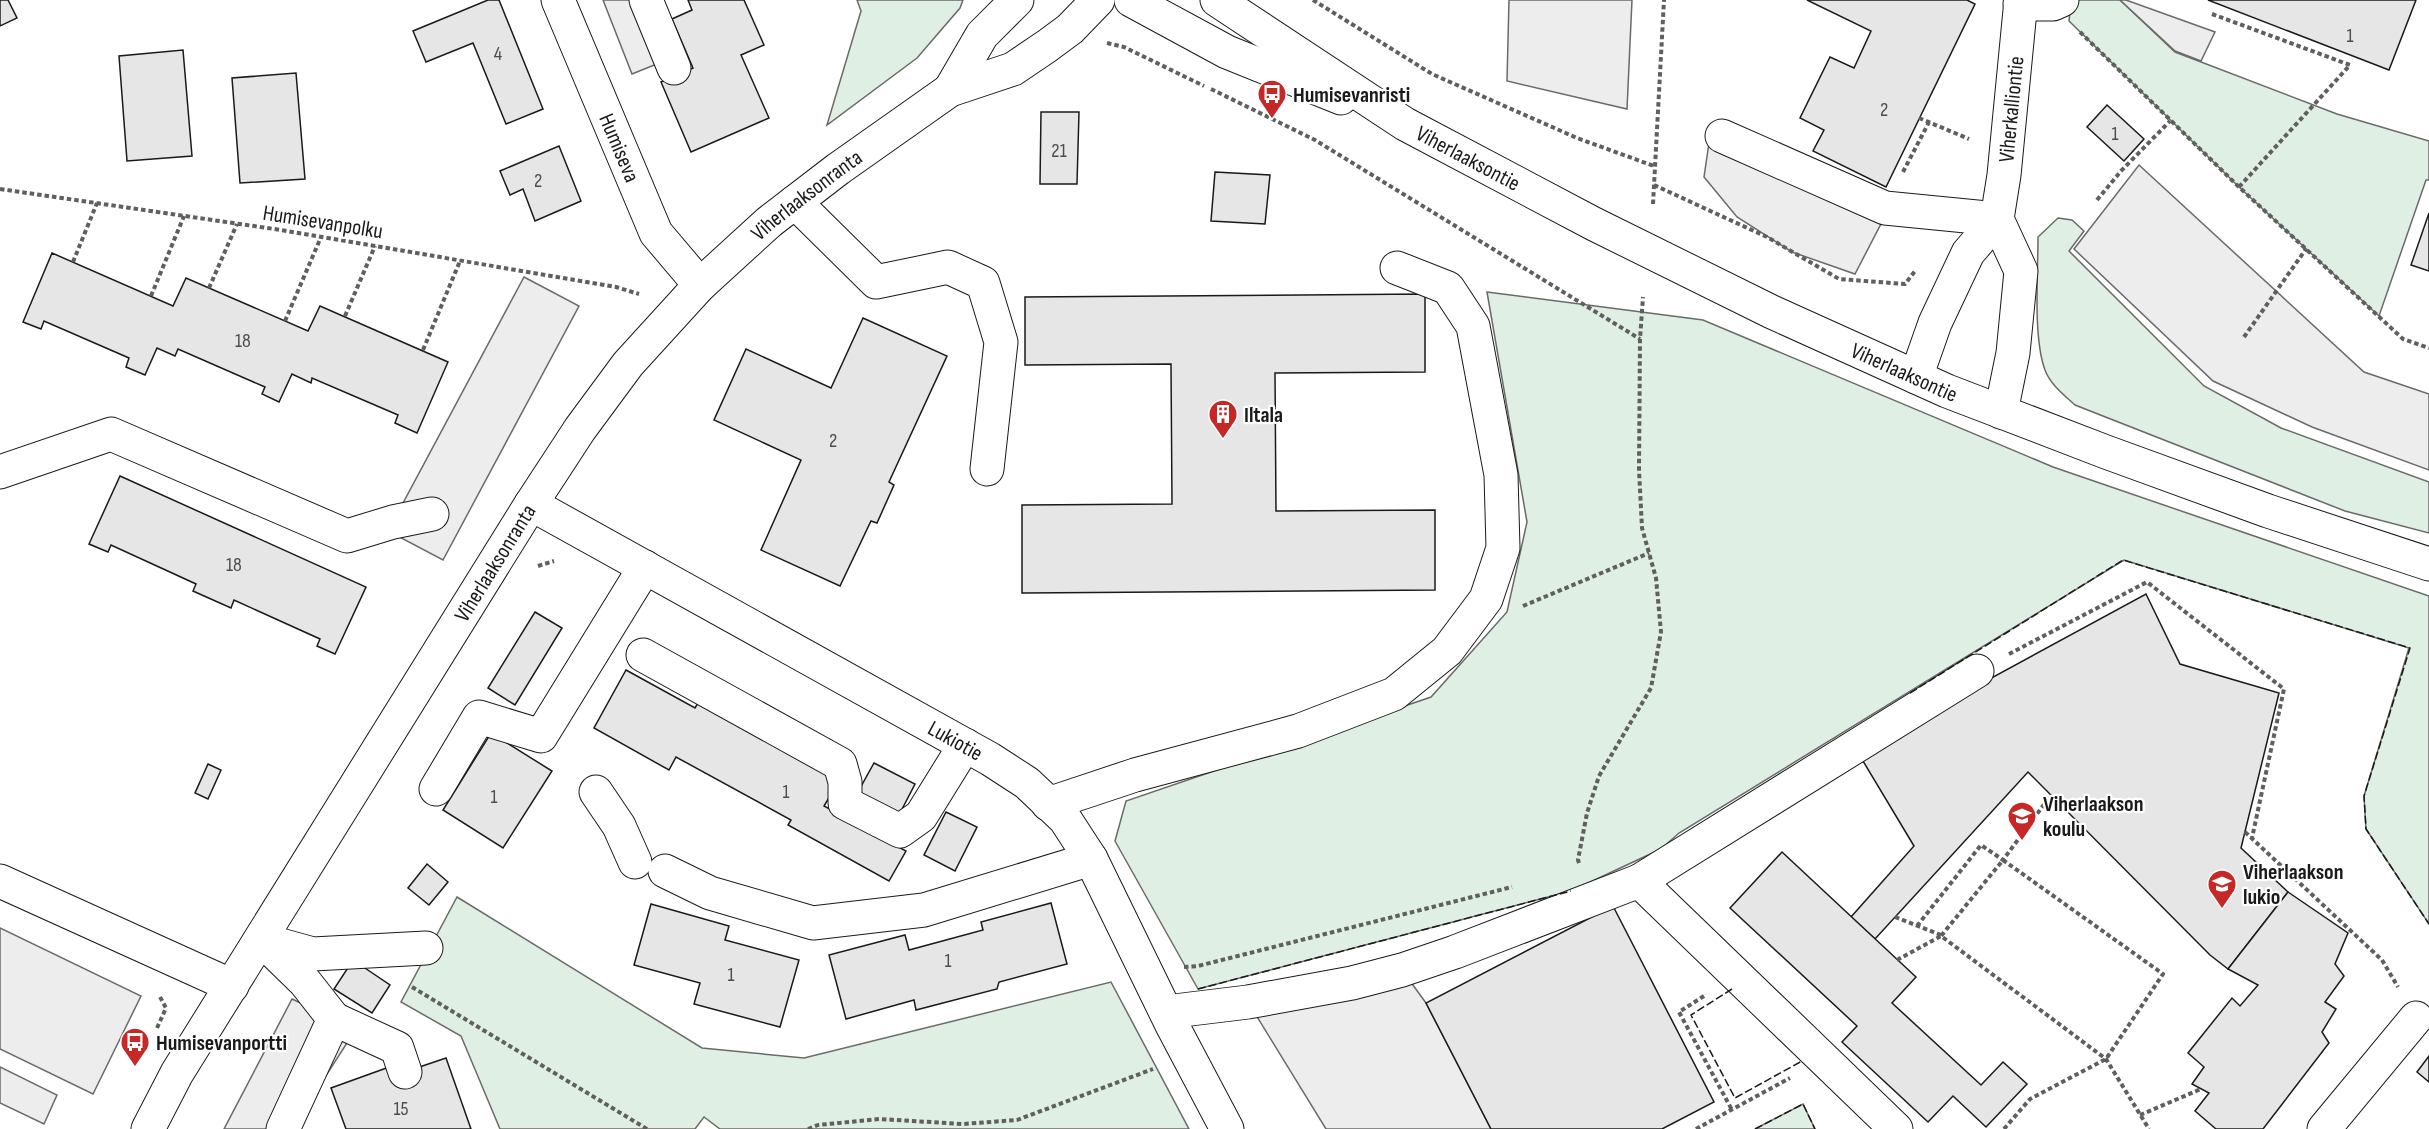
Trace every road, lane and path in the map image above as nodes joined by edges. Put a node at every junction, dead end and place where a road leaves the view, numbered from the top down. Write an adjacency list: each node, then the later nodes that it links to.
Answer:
1 (558, 0): 40 (street, Humiseva)
2 (646, 0): 13 (street)
3 (1017, 0): 14 (street, Viherlaaksonranta)
4 (1098, 0): 14 (street, Viherlaaksonranta)
5 (1131, 0): 18 (street, Viherlaaksontie)
6 (1217, 0): 18 (street, Viherlaaksontie)
7 (1313, 0): 21 (path)
8 (1664, 0): 21 (path)
9 (2020, 2): 10 (street); 31 (street, Viherkalliontie)
10 (2058, 2): 16 (path)
11 (2212, 14): 23 (path)
12 (1106, 43): 48 (path)
13 (674, 68)
14 (950, 90): 26 (street, Viherlaaksonranta)
15 (1919, 118): 17 (path)
16 (2170, 121): 23 (path); 25 (path)
17 (1929, 122): 20 (path); 29 (path)
18 (1405, 124): 51 (street, Viherlaaksontie)
19 (1722, 136): 29 (street)
20 (1972, 141)
21 (1654, 166): 22 (path)
22 (1654, 185): 28 (path); 38 (path)
23 (2239, 187): 35 (path)
24 (0, 189): 27 (path, Humisevanpolku)
25 (2097, 200)
26 (795, 202): 40 (street, Viherlaaksonranta); 53 (street)
27 (96, 203): 30 (path, Humisevanpolku); 37 (path)
28 (1653, 204)
29 (1885, 208): 31 (street)
30 (184, 216): 32 (path, Humisevanpolku); 43 (path)
31 (1997, 219): 51 (street); 52 (street)
32 (237, 224): 33 (path, Humisevanpolku); 41 (path)
33 (321, 237): 34 (path, Humisevanpolku); 46 (path)
34 (375, 246): 36 (path, Humisevanpolku); 45 (path)
35 (2306, 249): 47 (path); 49 (path)
36 (460, 261): 42 (path, Humisevanpolku); 50 (path)
37 (73, 262)
38 (1919, 267)
39 (1398, 268): 67 (street)
40 (700, 285): 55 (street, Viherlaaksonranta)
41 (209, 288)
42 (640, 293)
43 (151, 296)
44 (1643, 297): 48 (path)
45 (345, 316)
46 (285, 321)
47 (2244, 337)
48 (1640, 339): 57 (path)
49 (2429, 348)
50 (423, 350)
51 (1916, 377): 52 (street, Viherlaaksontie)
52 (2001, 412): 58 (street, Viherlaaksontie)
53 (987, 469)
54 (0, 472): 56 (street)
55 (531, 504): 59 (street, Lukiotie); 81 (street, Viherlaaksonranta)
56 (432, 514)
57 (1649, 553): 60 (path); 71 (path)
58 (2429, 564)
59 (645, 567): 63 (street, Lukiotie); 64 (street)
60 (1517, 609)
61 (643, 655): 63 (street)
62 (1977, 672): 69 (path); 75 (street)
63 (965, 745): 67 (street, Lukiotie)
64 (436, 789)
65 (596, 792): 70 (street)
66 (2051, 795): 72 (path)
67 (1048, 804): 70 (street, Lukiotie)
68 (2245, 832): 69 (path)
69 (2252, 838): 89 (path)
70 (1091, 859): 84 (street, Lukiotie)
71 (1578, 860): 73 (path); 77 (path)
72 (2002, 860): 79 (path); 80 (path); 91 (path)
73 (1569, 867)
74 (0, 881): 87 (street)
75 (1639, 881): 77 (street); 85 (street)
76 (1515, 886): 84 (path)
77 (1594, 898): 88 (street)
78 (1895, 917): 79 (path)
79 (1917, 926): 80 (path)
80 (1941, 936): 83 (path); 91 (path)
81 (261, 939): 82 (street); 87 (street, Viherlaaksonranta); 90 (street)
82 (426, 948)
83 (1897, 960)
84 (1145, 970): 88 (street, Lukiotie)
85 (1736, 975): 96 (path); 104 (street)
86 (406, 983): 100 (path)
87 (232, 986): 98 (street, Viherlaaksonranta)
88 (1166, 1012): 102 (street, Lukiotie)
89 (2416, 1018): 107 (street)
90 (334, 1019): 93 (street); 99 (street)
91 (2106, 1059): 97 (path); 105 (path)
92 (1156, 1068): 101 (path)
93 (405, 1072)
94 (2201, 1089): 97 (path)
95 (1766, 1092): 96 (path)
96 (1732, 1110): 103 (path)
97 (2140, 1115): 106 (path)
98 (148, 1129)
99 (283, 1129)
100 (647, 1129)
101 (808, 1129)
102 (1227, 1129)
103 (1696, 1129)
104 (1896, 1129)
105 (2004, 1129)
106 (2149, 1129)
107 (2324, 1129)

